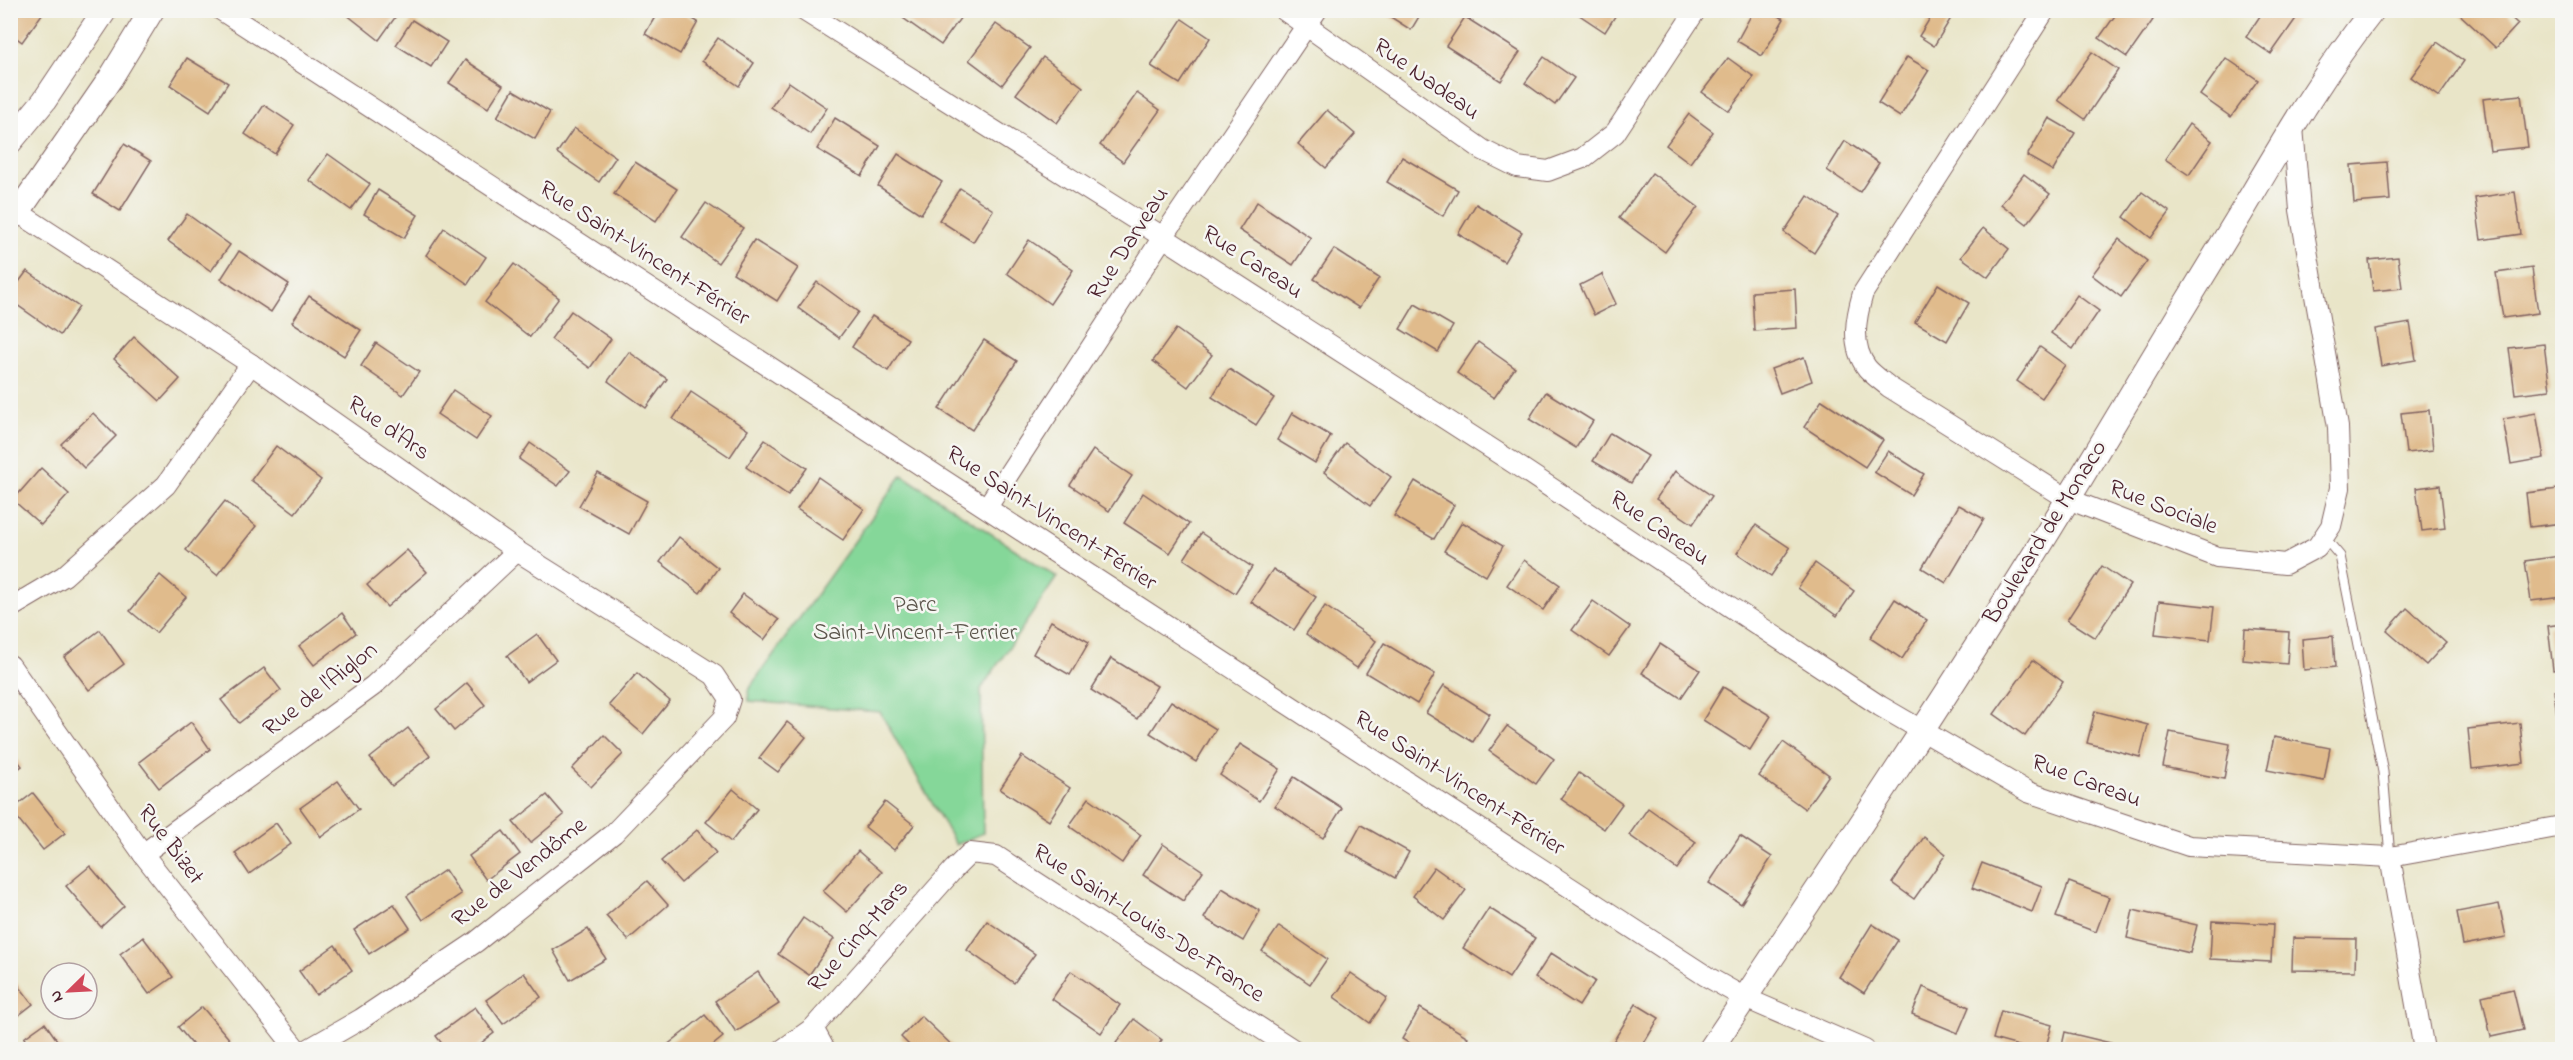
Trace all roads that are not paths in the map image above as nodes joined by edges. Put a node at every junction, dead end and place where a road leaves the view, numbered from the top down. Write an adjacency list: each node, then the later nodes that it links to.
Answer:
1 (105, 10): 11 (street)
2 (152, 10): 12 (street)
3 (221, 10): 16 (street, Rue Saint-Vincent-Férrier)
4 (803, 10): 13 (street, Rue Careau)
5 (1284, 10): 9 (street, Rue Nadeau)
6 (1696, 10): 9 (street, Rue Nadeau)
7 (2045, 10): 15 (street, Rue Sociale)
8 (2373, 10): 10 (street, Boulevard de Monaco)
9 (1312, 18): 13 (street, Rue Darveau)
10 (2293, 127): 15 (street, Boulevard de Monaco); 17 (street, Rue Sociale)
11 (10, 142)
12 (13, 213): 14 (street, Rue d'Ars)
13 (1163, 237): 16 (street, Rue Darveau); 22 (street, Rue Careau)
14 (251, 364): 18 (street, Rue d'Ars); 19 (street)
15 (2068, 499): 17 (street, Rue Sociale); 22 (street, Boulevard de Monaco)
16 (987, 507): 27 (street, Rue Saint-Vincent-Férrier)
17 (2324, 537): 26 (lane)
18 (517, 551): 21 (street, Rue d'Ars); 24 (street, Rue de l'Aiglon)
19 (10, 608)
20 (10, 665): 24 (street, Rue Bizet)
21 (730, 699): 30 (street, Rue de Vendôme)
22 (1922, 729): 26 (street, Rue Careau); 27 (street, Boulevard de Monaco)
23 (2562, 826): 26 (street, Rue Careau)
24 (143, 854): 29 (street, Rue Bizet)
25 (970, 854): 28 (street, Rue Cinq-Mars); 33 (street, Rue Saint-Louis-De-France)
26 (2390, 857): 36 (street)
27 (1745, 998): 34 (street, Boulevard de Monaco); 35 (street, Rue Saint-Vincent-Férrier)
28 (813, 1028): 31 (street, Rue Cinq-Mars); 32 (street)
29 (297, 1050)
30 (307, 1050)
31 (782, 1050)
32 (825, 1050)
33 (1294, 1050)
34 (1710, 1050)
35 (1865, 1050)
36 (2424, 1050)

